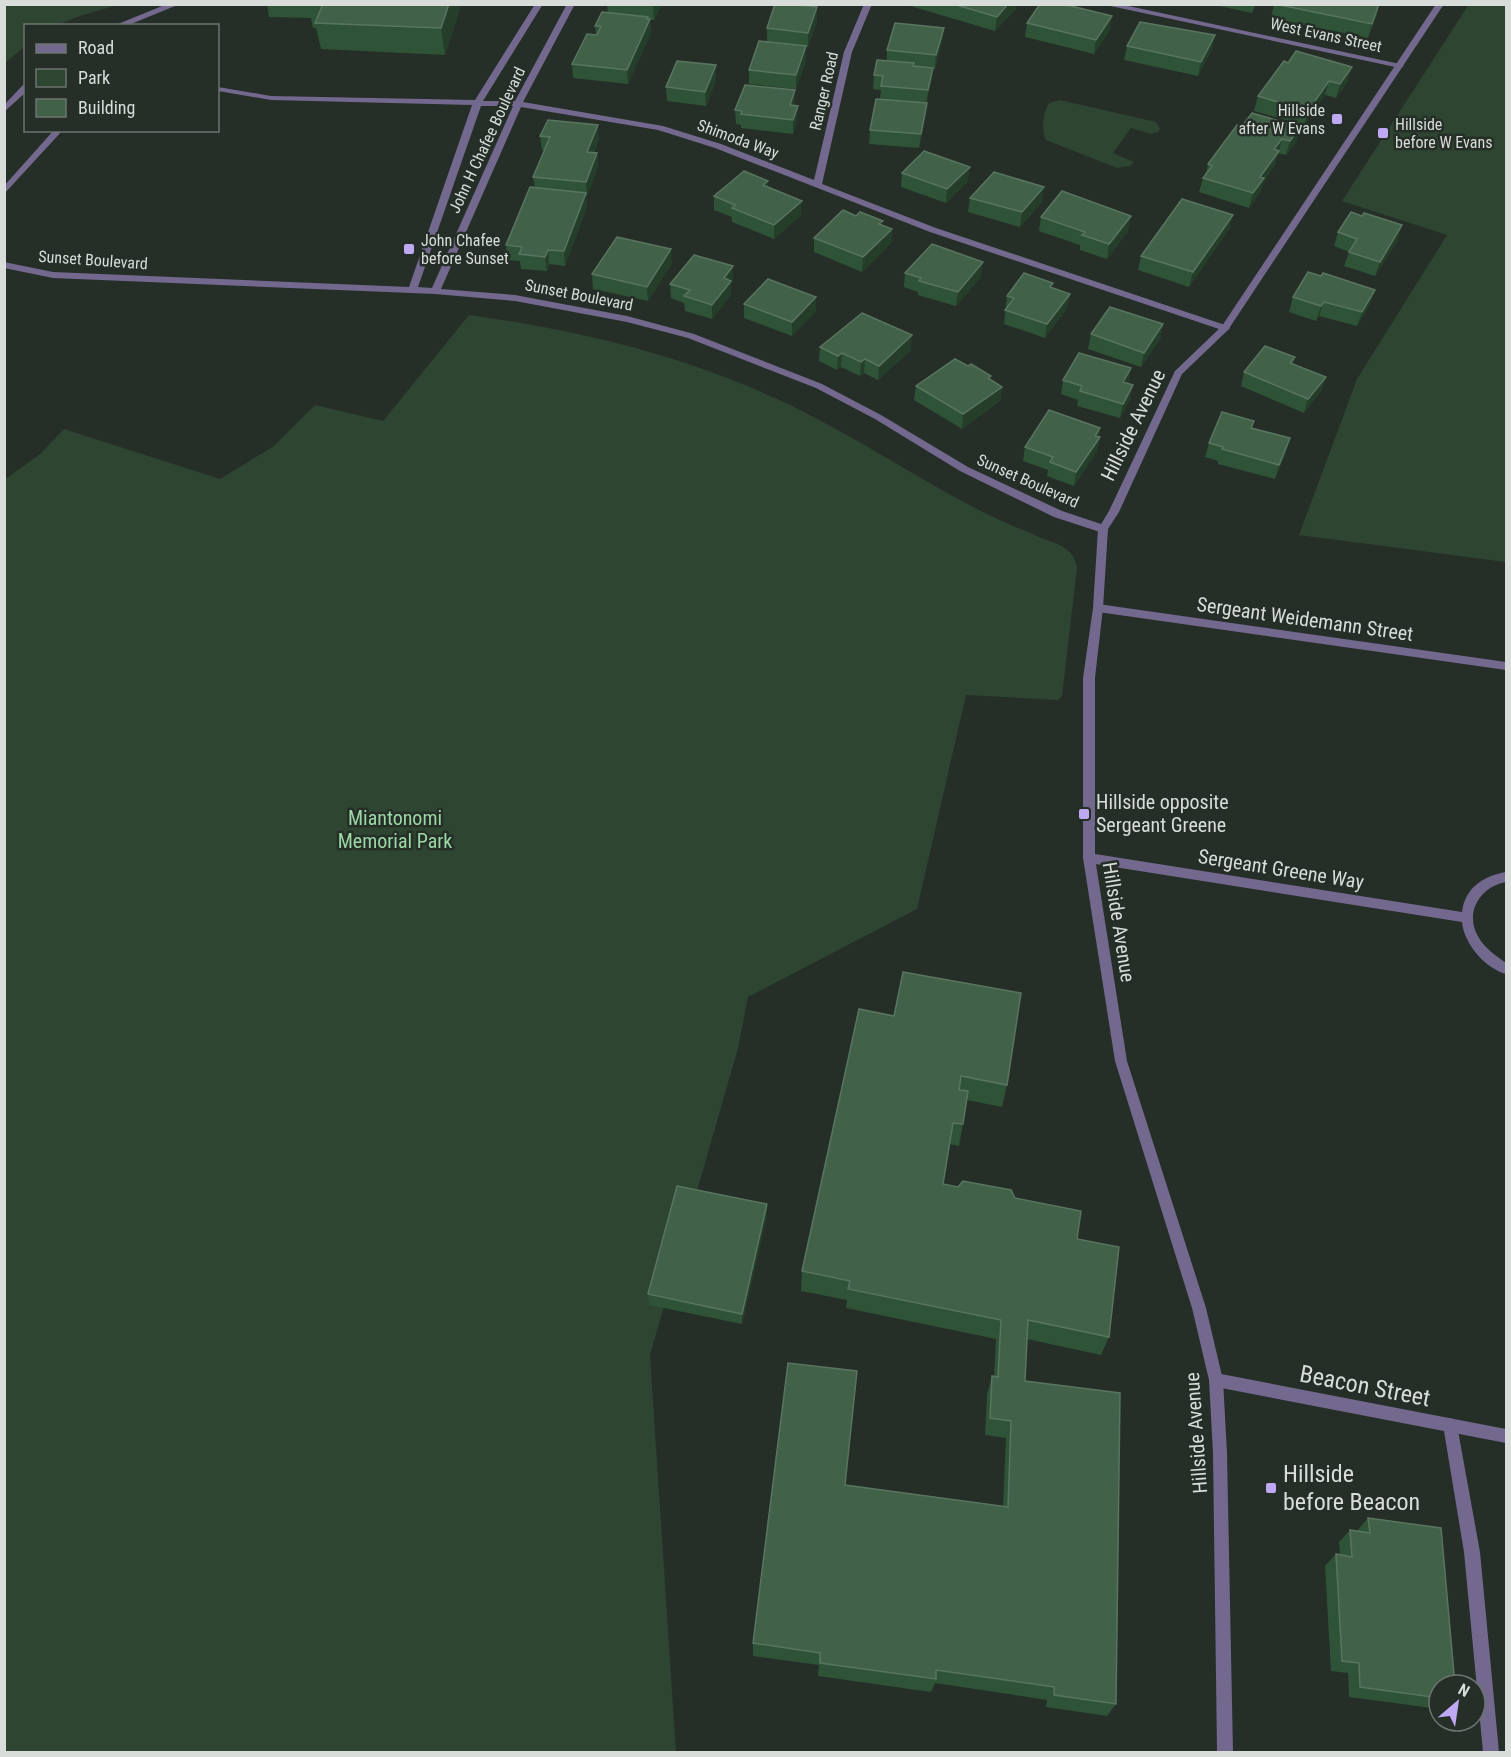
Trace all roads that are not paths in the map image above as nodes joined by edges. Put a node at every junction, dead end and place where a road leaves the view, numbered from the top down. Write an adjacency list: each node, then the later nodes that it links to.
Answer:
1 (176, 4): 7 (street)
2 (539, 4): 11 (street, John H Chafee Boulevard)
3 (571, 4): 12 (street, John H Chafee Boulevard)
4 (868, 4): 15 (street, Ranger Road)
5 (1440, 4): 8 (street, Hillside Avenue)
6 (1109, 5): 8 (street, West Evans Street)
7 (122, 24)
8 (1400, 66): 20 (street, Hillside Avenue)
9 (24, 89): 13 (street)
10 (219, 89): 11 (street, Shimoda Way)
11 (477, 104): 12 (street, Shimoda Way); 18 (street, John H Chafee Boulevard)
12 (518, 104): 15 (street, Shimoda Way); 19 (street, John H Chafee Boulevard)
13 (4, 110)
14 (57, 132): 16 (street)
15 (818, 186): 20 (street, Shimoda Way)
16 (5, 192)
17 (4, 265): 18 (street, Sunset Boulevard)
18 (413, 290): 19 (street, Sunset Boulevard)
19 (435, 291): 21 (street, Sunset Boulevard)
20 (1225, 328): 21 (street, Hillside Avenue)
21 (1103, 528): 22 (street, Hillside Avenue)
22 (1098, 608): 23 (street, Sergeant Weidemann Street); 24 (street, Hillside Avenue)
23 (1506, 666)
24 (1089, 858): 26 (street, Sergeant Greene Way); 28 (street, Hillside Avenue)
25 (1506, 877): 26 (street)
26 (1466, 918): 27 (street)
27 (1506, 969)
28 (1216, 1380): 29 (street, Beacon Street); 31 (street, Hillside Avenue)
29 (1450, 1425): 30 (street, Beacon Street); 32 (street)
30 (1506, 1436)
31 (1226, 1752)
32 (1491, 1752)

